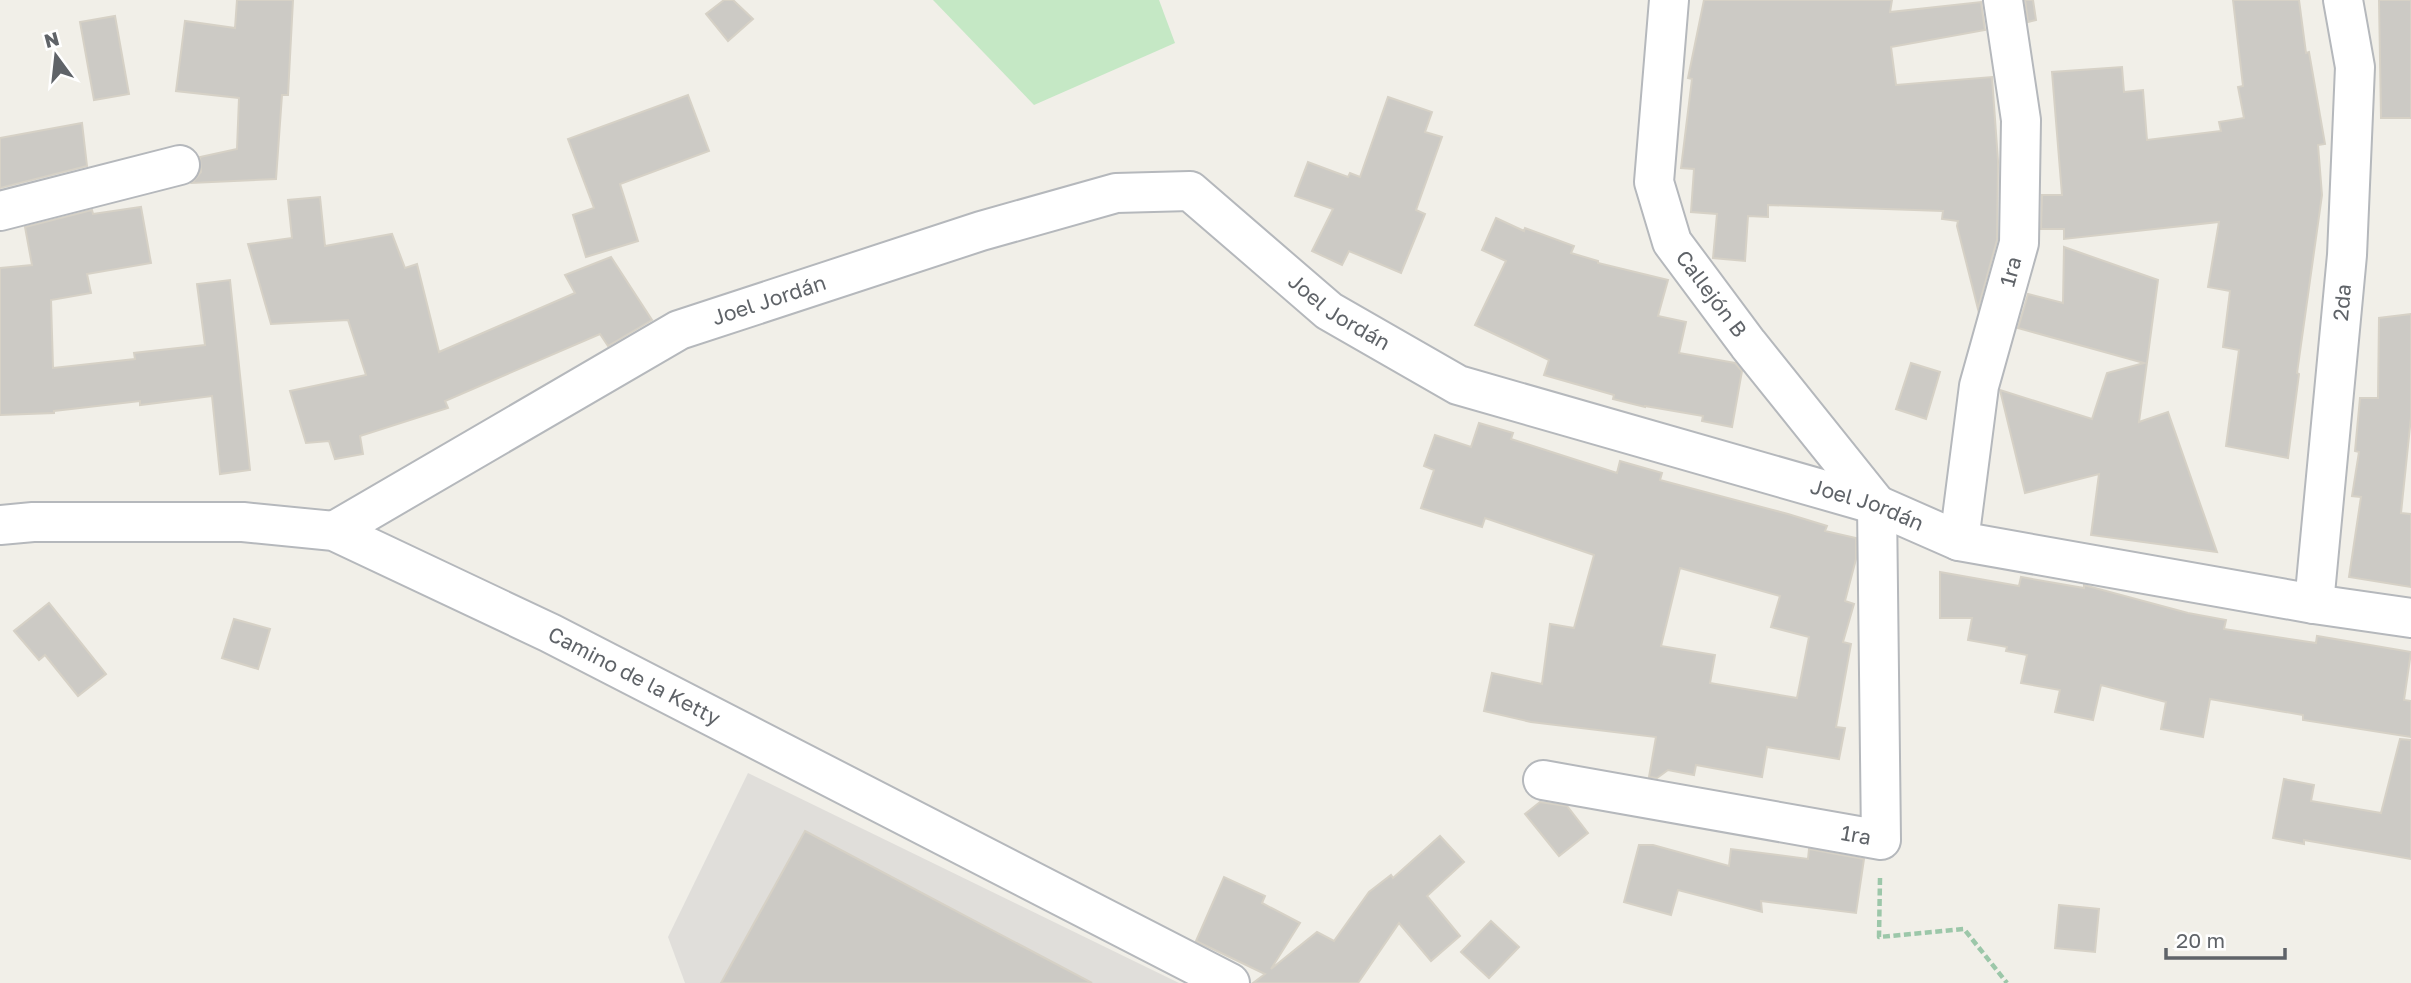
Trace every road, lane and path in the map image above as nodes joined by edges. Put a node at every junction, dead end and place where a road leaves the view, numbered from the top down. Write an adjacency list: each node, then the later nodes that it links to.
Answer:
1 (1669, 0): 6 (street, Callejón B)
2 (2003, 0): 9 (street, 1ra)
3 (2343, 0): 10 (street, 2da)
4 (180, 165): 5 (street)
5 (0, 211)
6 (1877, 505): 8 (street, Joel Jordán); 9 (street, Joel Jordán); 13 (street, 1ra)
7 (0, 525): 8 (street, Camino de la Ketty)
8 (334, 531): 14 (street, Camino de la Ketty)
9 (1959, 541): 10 (street, Joel Jordán)
10 (2314, 604): 11 (street, Joel Jordán)
11 (2411, 618)
12 (1543, 780): 13 (street, 1ra)
13 (1881, 840): 15 (path)
14 (1230, 983)
15 (2007, 983)

